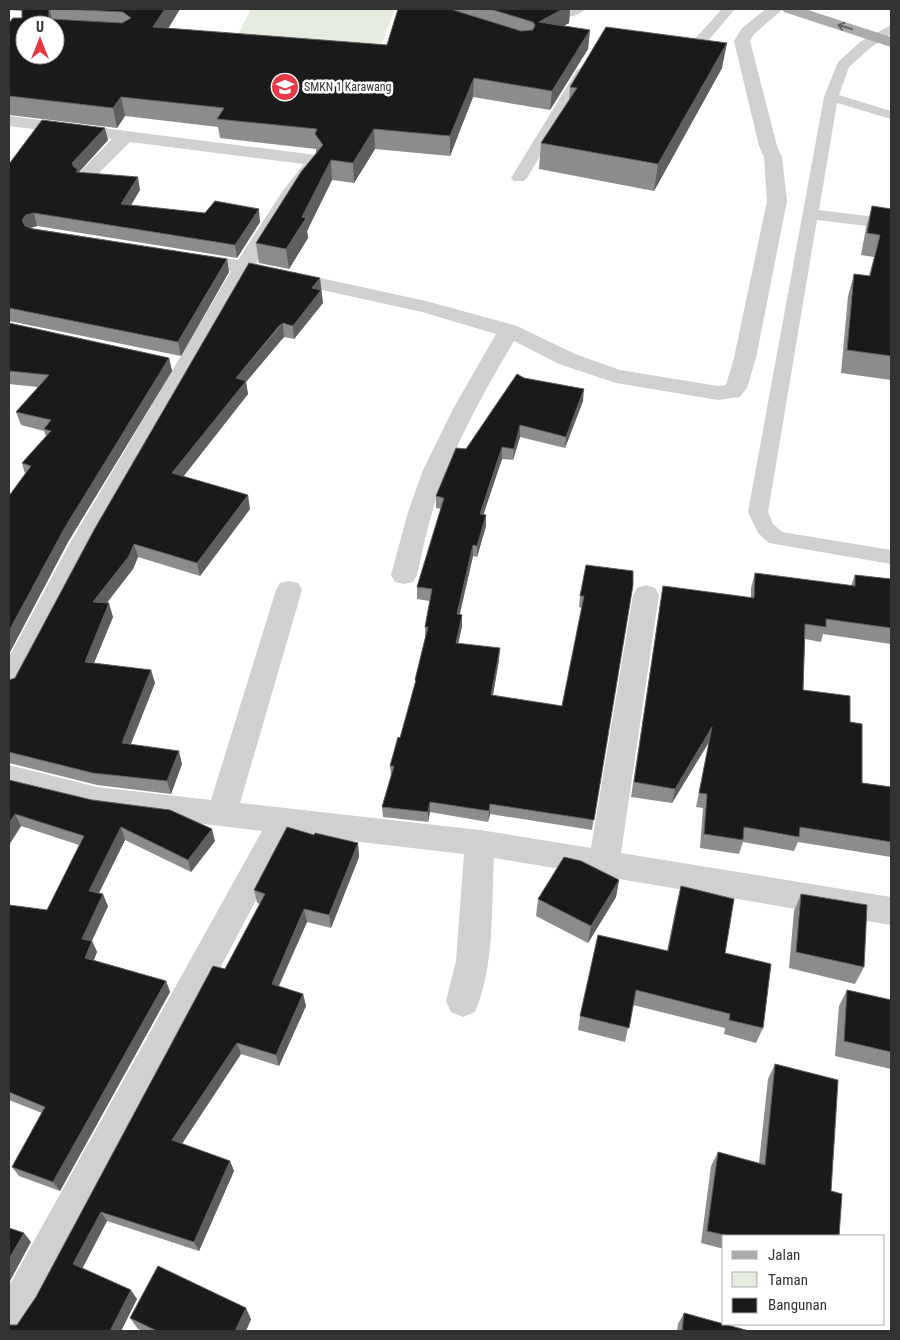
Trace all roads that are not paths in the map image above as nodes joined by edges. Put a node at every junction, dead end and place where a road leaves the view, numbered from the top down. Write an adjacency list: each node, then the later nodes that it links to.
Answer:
1 (542, 9): 2 (lane)
2 (579, 9)
3 (729, 9): 8 (lane)
4 (790, 9): 7 (main road, one-way to 4)
5 (831, 9): 7 (main road)
6 (772, 11): 20 (street)
7 (883, 37): 10 (lane)
8 (656, 46)
9 (593, 55): 15 (lane)
10 (831, 97): 11 (lane); 16 (lane)
11 (891, 114)
12 (9, 121): 13 (street)
13 (127, 134): 14 (street); 19 (street)
14 (86, 175)
15 (519, 178)
16 (810, 214): 17 (lane); 21 (lane)
17 (891, 224)
18 (175, 256): 19 (street)
19 (244, 267): 20 (street); 25 (street)
20 (509, 331): 22 (street)
21 (891, 557)
22 (404, 575)
23 (290, 590): 27 (street)
24 (646, 595): 30 (street)
25 (9, 682)
26 (9, 777): 27 (street)
27 (222, 814): 28 (street)
28 (284, 820): 29 (street); 33 (street)
29 (480, 843): 30 (street); 32 (street)
30 (604, 862): 31 (street)
31 (891, 911)
32 (463, 1001)
33 (9, 1320)

